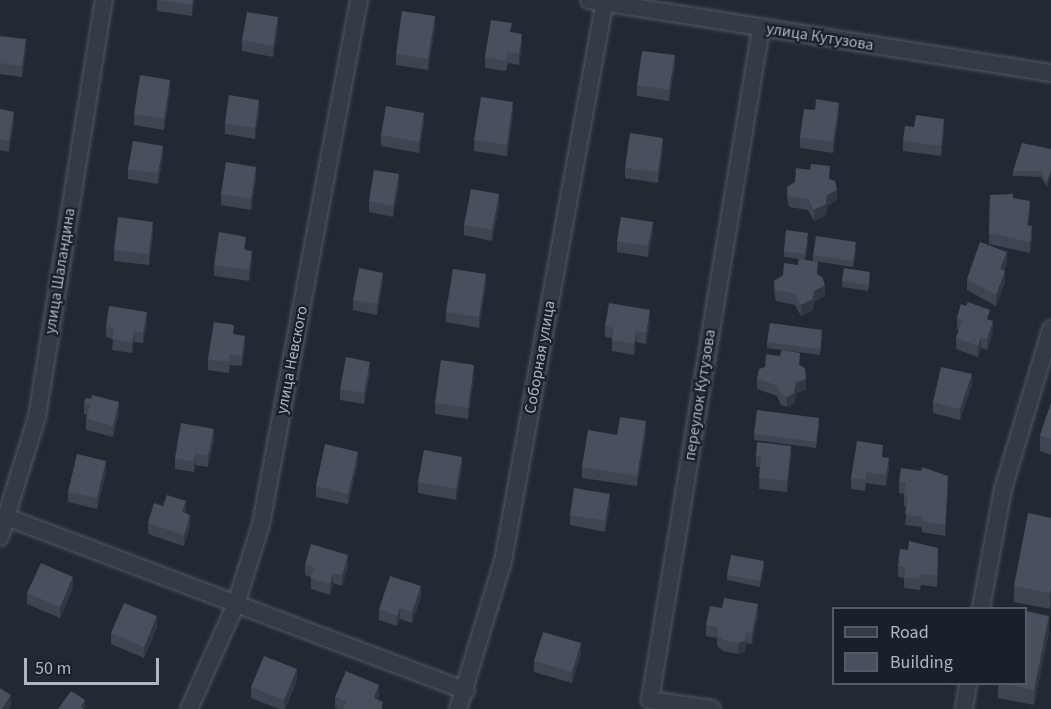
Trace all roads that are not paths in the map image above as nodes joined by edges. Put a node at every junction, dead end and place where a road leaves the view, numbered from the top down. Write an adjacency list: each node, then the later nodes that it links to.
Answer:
1 (104, 0): 7 (street, улица Шаландина)
2 (359, 0): 9 (street, улица Невского)
3 (599, 1): 4 (street, улица Кутузова); 12 (street, Соборная улица)
4 (761, 28): 5 (street, улица Кутузова); 15 (street, переулок Кутузова)
5 (1051, 73)
6 (1051, 329): 10 (street)
7 (4, 517): 8 (street, улица Шаландина); 9 (street)
8 (0, 537)
9 (236, 604): 12 (street); 13 (street, улица Невского)
10 (981, 607)
11 (968, 685): 16 (street)
12 (466, 691): 14 (street, Соборная улица)
13 (189, 709)
14 (458, 709)
15 (712, 709)
16 (964, 709)

